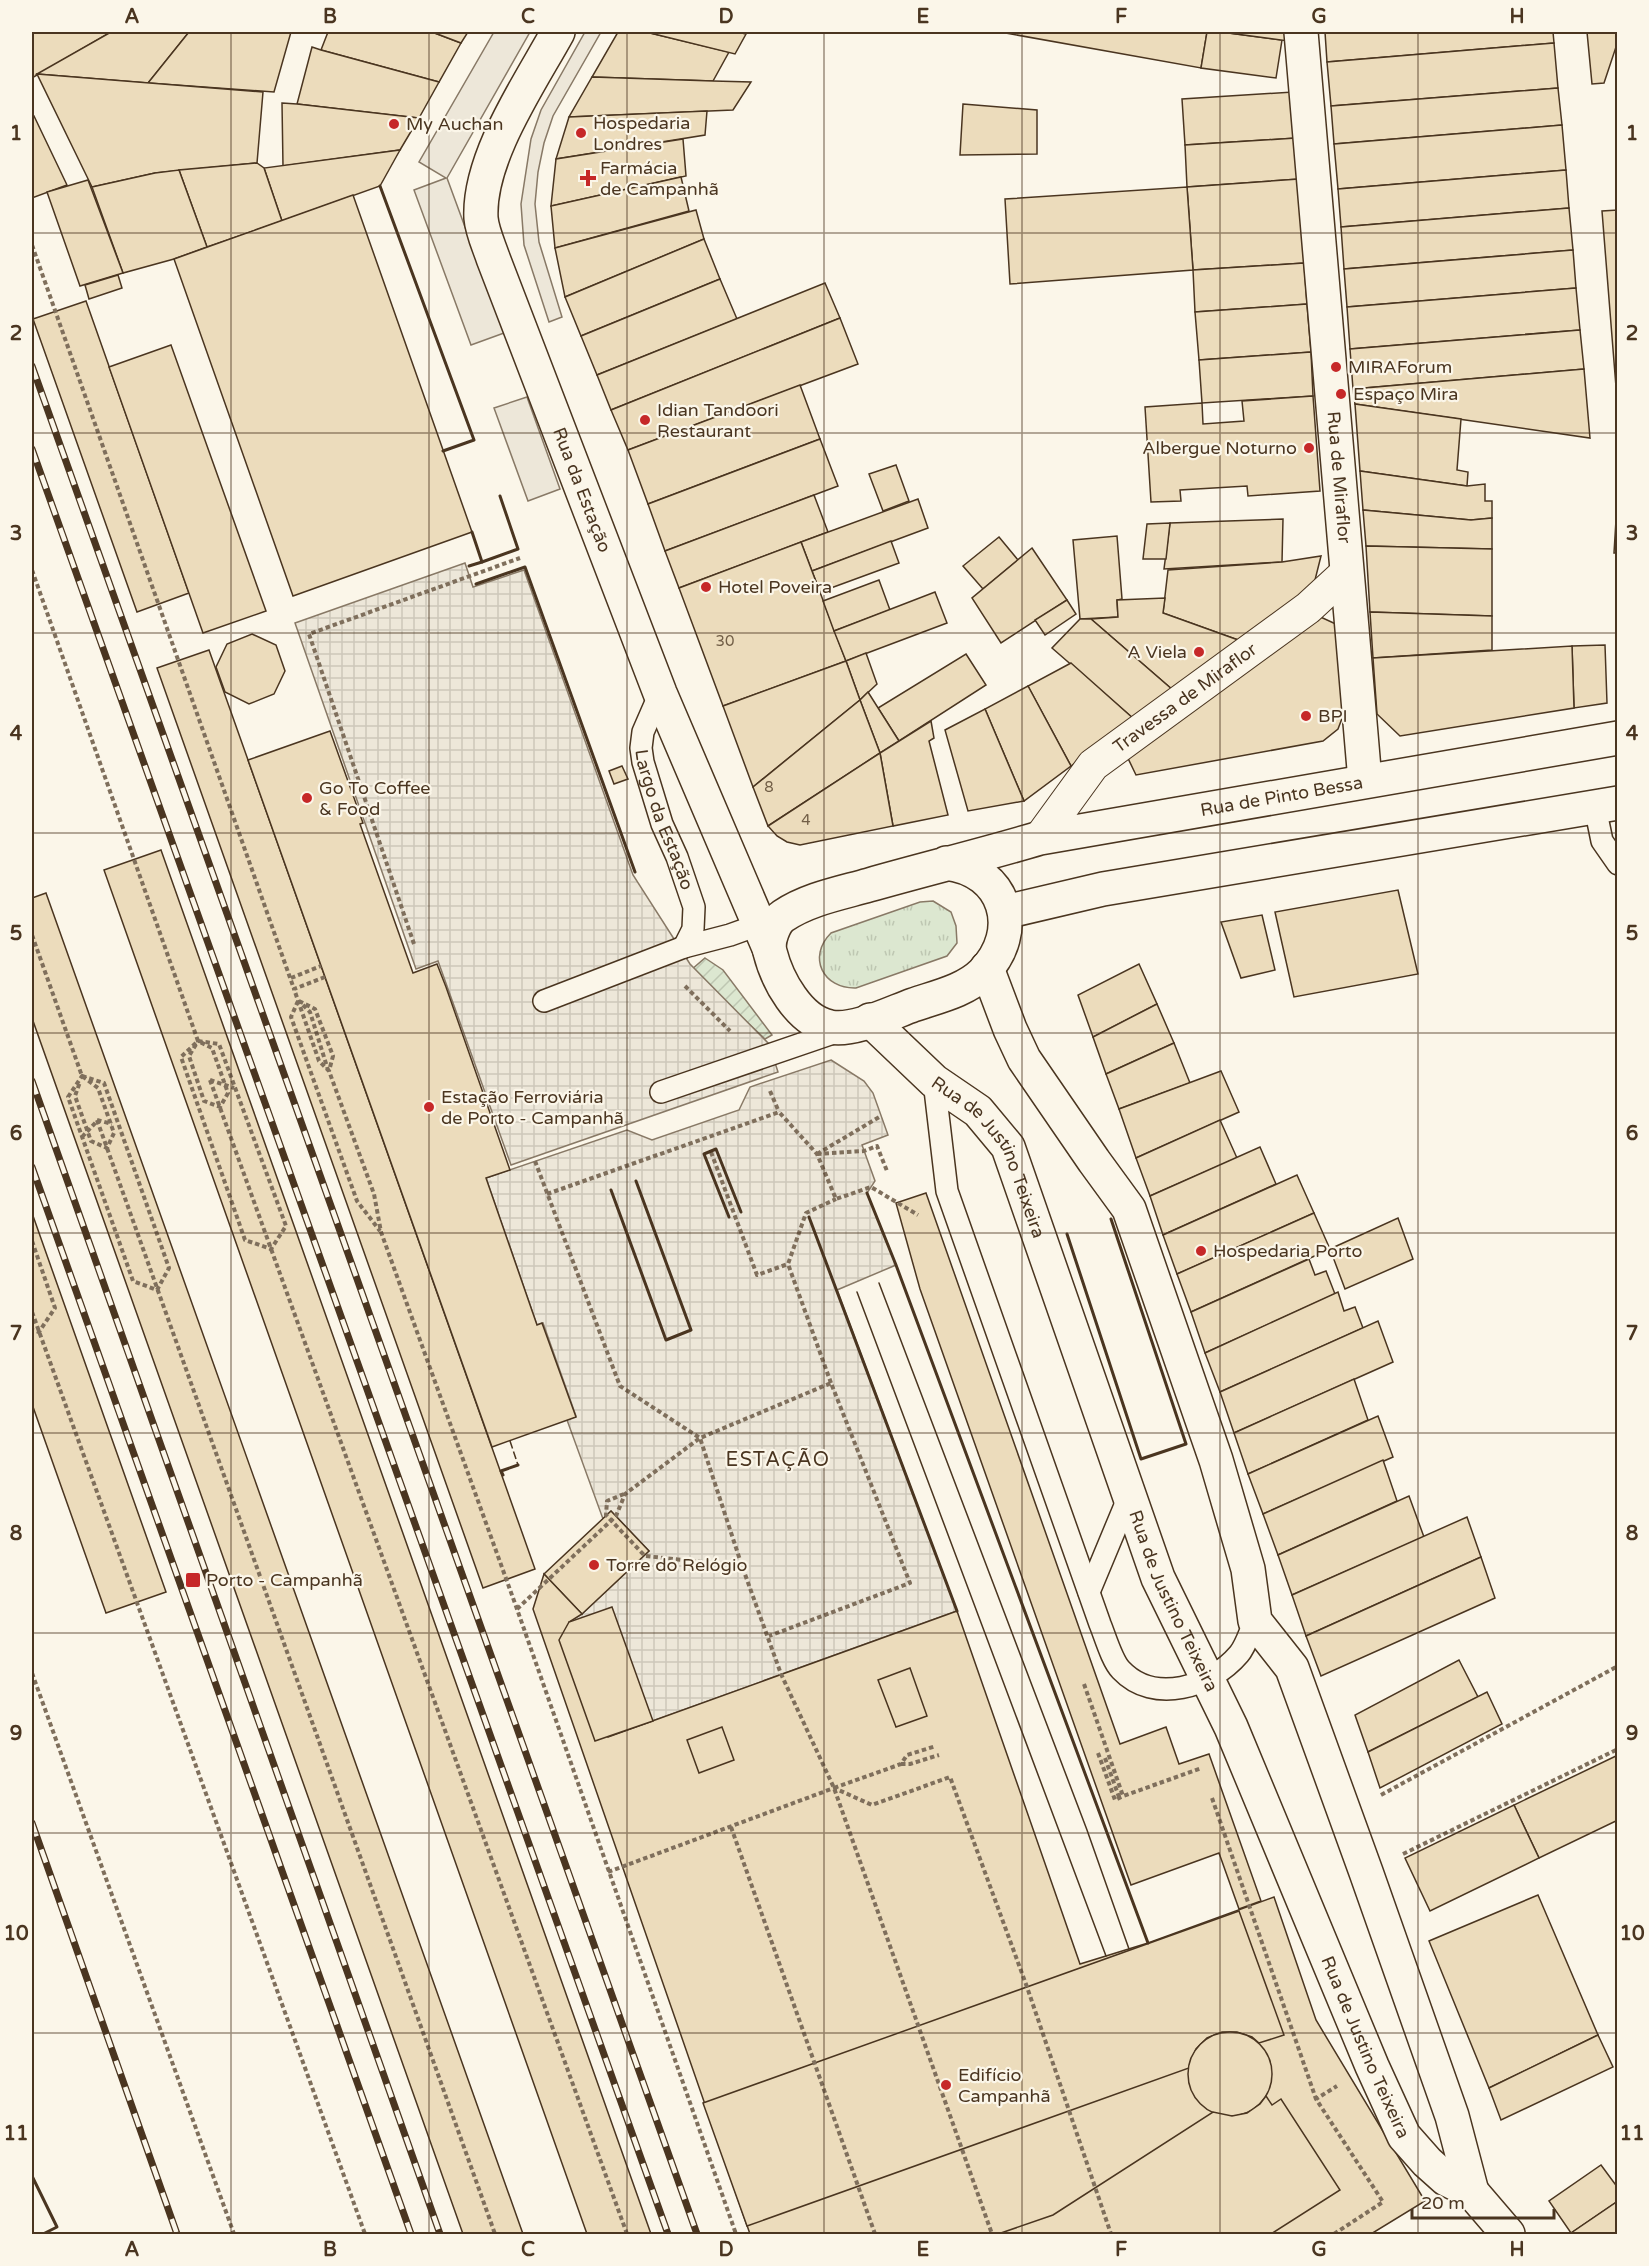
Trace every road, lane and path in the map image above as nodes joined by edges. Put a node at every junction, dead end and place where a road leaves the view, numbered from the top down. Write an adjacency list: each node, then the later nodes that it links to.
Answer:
1 (558, 32): 7 (street, Rua da Estação)
2 (1300, 32): 6 (street, Rua de Miraflor)
3 (32, 245): 22 (path)
4 (520, 558): 17 (path)
5 (32, 570): 29 (path)
6 (1346, 573): 9 (street, Rua de Miraflor); 11 (street, Travessa de Miraflor)
7 (660, 693): 15 (street, Rua da Estação); 18 (lane, Largo da Estação)
8 (1617, 738): 9 (street, Rua de Pinto Bessa)
9 (1365, 781): 11 (street, Rua de Pinto Bessa)
10 (1606, 805): 13 (lane); 14 (street)
11 (1040, 838): 12 (street, Rua de Pinto Bessa)
12 (946, 863): 14 (street); 15 (street, Rua de Pinto Bessa)
13 (1617, 864)
14 (1005, 912): 20 (street)
15 (770, 929): 18 (lane); 27 (street)
16 (32, 935): 31 (path)
17 (414, 944)
18 (684, 947): 26 (lane)
19 (321, 966): 22 (path)
20 (987, 968): 27 (street); 68 (street)
21 (325, 977): 24 (path)
22 (291, 978): 24 (path)
23 (678, 979): 28 (path)
24 (294, 989): 25 (path)
25 (298, 1001): 30 (path); 30 (path); 30 (path); 52 (path)
26 (544, 1001)
27 (863, 1023): 33 (street, Rua de Justino Teixeira); 36 (lane)
28 (734, 1035)
29 (198, 1041): 35 (path); 37 (path); 38 (path); 38 (path)
30 (329, 1071): 52 (path)
31 (82, 1076): 42 (path); 43 (path); 44 (path); 44 (path)
32 (210, 1080): 35 (path); 37 (path); 38 (path)
33 (934, 1080): 63 (street, Rua de Justino Teixeira); 66 (lane)
34 (767, 1082): 39 (path)
35 (235, 1088): 54 (path)
36 (660, 1092)
37 (196, 1099): 54 (path)
38 (220, 1107): 54 (path)
39 (779, 1112): 46 (path); 49 (path)
40 (881, 1116): 46 (path)
41 (97, 1120): 42 (path); 43 (path); 44 (path)
42 (119, 1126): 56 (path)
43 (82, 1137): 56 (path)
44 (107, 1148): 56 (path)
45 (711, 1152): 55 (path)
46 (817, 1154): 48 (path); 50 (path)
47 (535, 1161): 49 (path)
48 (887, 1171)
49 (547, 1194): 61 (path)
50 (836, 1199): 51 (path); 55 (path)
51 (924, 1219)
52 (381, 1232): 67 (path)
53 (32, 1241): 59 (path)
54 (271, 1249): 94 (path)
55 (788, 1264): 60 (path)
56 (157, 1290): 93 (path)
57 (32, 1312): 59 (path)
58 (32, 1330): 59 (path)
59 (39, 1332): 92 (path)
60 (831, 1383): 61 (path); 69 (path)
61 (700, 1438): 62 (path); 65 (path)
62 (625, 1494): 64 (path); 64 (path)
63 (1129, 1496): 66 (lane); 72 (street, Rua de Justino Teixeira)
64 (611, 1521): 65 (path); 67 (path)
65 (742, 1566): 69 (path)
66 (1089, 1592): 72 (lane)
67 (517, 1609): 86 (path)
68 (1255, 1621): 72 (lane); 84 (street, Rua de Justino Teixeira)
69 (769, 1636): 81 (path)
70 (1617, 1666): 84 (path)
71 (32, 1673): 91 (path)
72 (1208, 1680): 88 (street, Rua de Justino Teixeira)
73 (1084, 1683): 83 (path)
74 (936, 1746): 79 (path)
75 (1617, 1749): 87 (path)
76 (1098, 1753): 83 (path)
77 (939, 1755): 79 (path)
78 (1105, 1758): 83 (path)
79 (900, 1764): 81 (path)
80 (1206, 1779): 83 (path)
81 (834, 1788): 85 (path); 97 (path); 98 (path)
82 (1209, 1790): 89 (path)
83 (1121, 1797)
84 (1345, 1814): 87 (street, Rua de Justino Teixeira)
85 (731, 1827): 86 (path); 96 (path)
86 (608, 1872): 95 (path)
87 (1366, 1872): 90 (street, Rua de Justino Teixeira)
88 (1372, 2066): 89 (path); 90 (street, Rua de Justino Teixeira)
89 (1316, 2099): 99 (path)
90 (1472, 2192): 100 (street, Rua de Justino Teixeira)
91 (234, 2235)
92 (365, 2235)
93 (495, 2235)
94 (627, 2235)
95 (736, 2235)
96 (875, 2235)
97 (992, 2235)
98 (1111, 2235)
99 (1334, 2235)
100 (1508, 2235)

